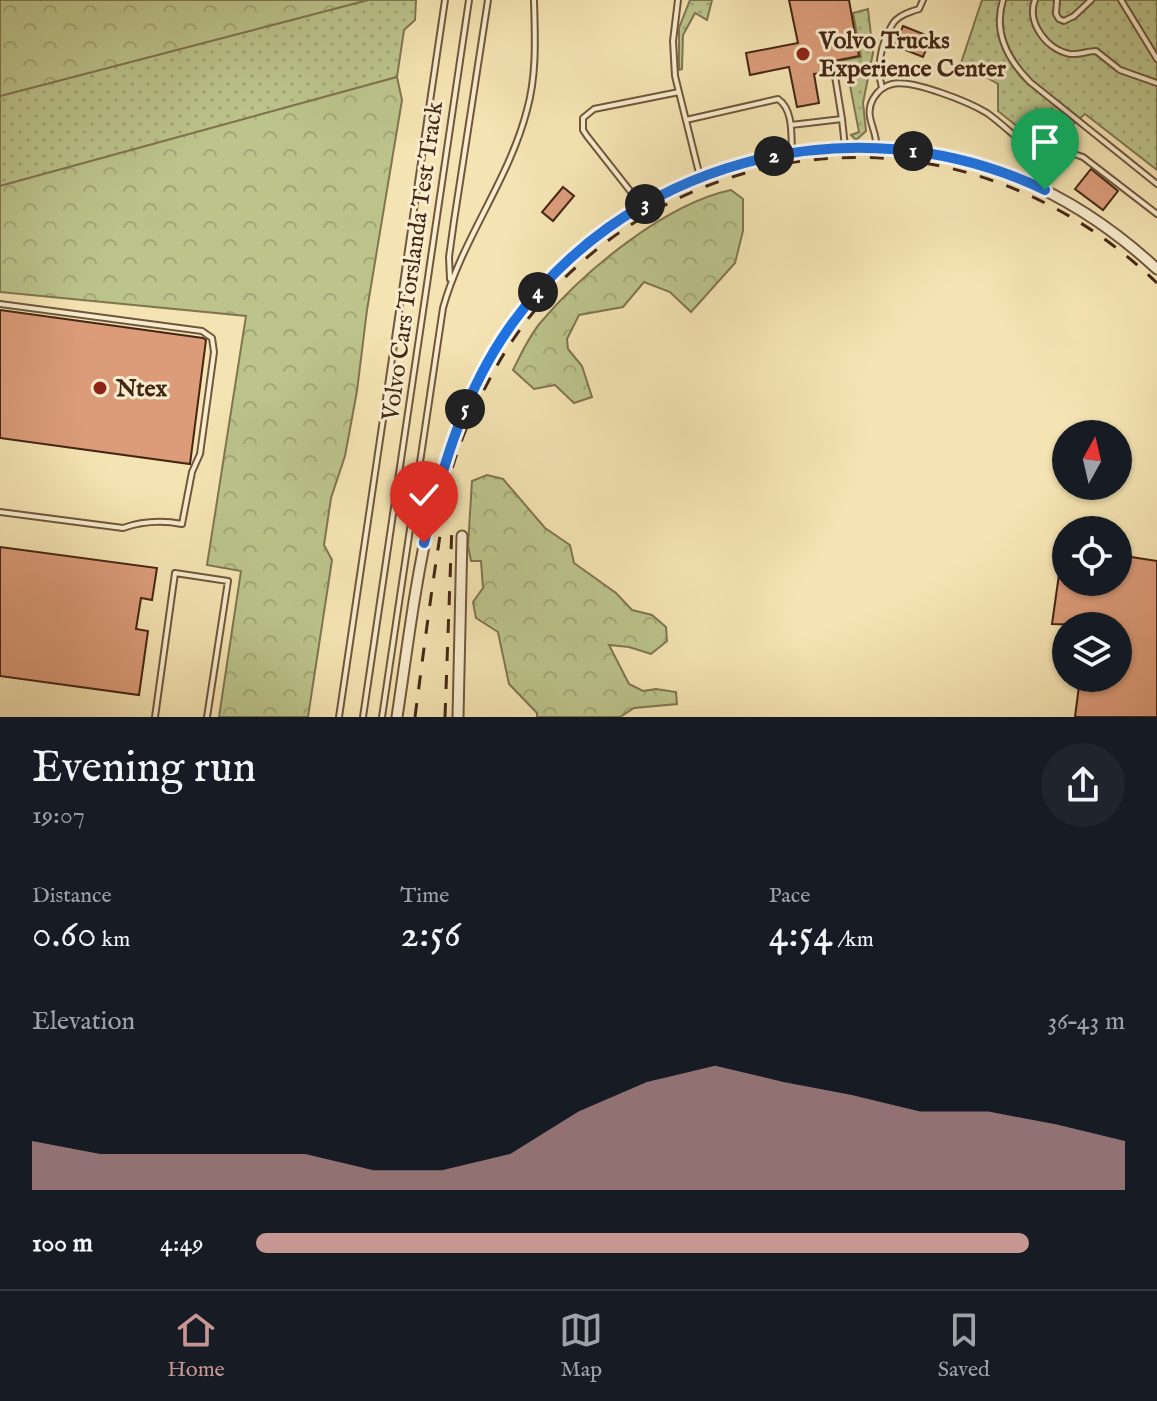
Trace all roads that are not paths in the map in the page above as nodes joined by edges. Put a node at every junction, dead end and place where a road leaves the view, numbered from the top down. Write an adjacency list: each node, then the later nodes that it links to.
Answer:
1 (445, 0): 34 (lane, Volvo Cars Torslanda Test Track)
2 (469, 0): 35 (lane, Volvo Cars Torslanda Test Track)
3 (488, 0): 28 (lane)
4 (534, 0): 28 (lane)
5 (678, 0): 16 (lane)
6 (923, 0): 15 (lane)
7 (1003, 0): 24 (lane)
8 (1035, 0): 14 (lane)
9 (1057, 0): 10 (lane)
10 (1091, 0)
11 (1121, 0): 12 (lane)
12 (1157, 59)
13 (834, 70): 17 (lane)
14 (1157, 83)
15 (882, 88): 21 (lane); 26 (lane)
16 (679, 92): 18 (lane); 25 (lane)
17 (842, 119): 19 (lane); 20 (lane)
18 (686, 120): 19 (lane); 23 (lane)
19 (791, 125): 22 (lane)
20 (845, 147): 21 (street); 22 (street)
21 (876, 147): 27 (street)
22 (792, 153): 23 (street)
23 (700, 177): 25 (street)
24 (1157, 184)
25 (642, 206): 37 (street)
26 (1157, 214)
27 (1157, 269)
28 (450, 283): 36 (lane)
29 (0, 304): 30 (lane)
30 (0, 512)
31 (462, 536): 38 (street)
32 (155, 717): 33 (lane)
33 (207, 717)
34 (339, 717)
35 (363, 717)
36 (382, 717)
37 (397, 717)
38 (458, 717)

